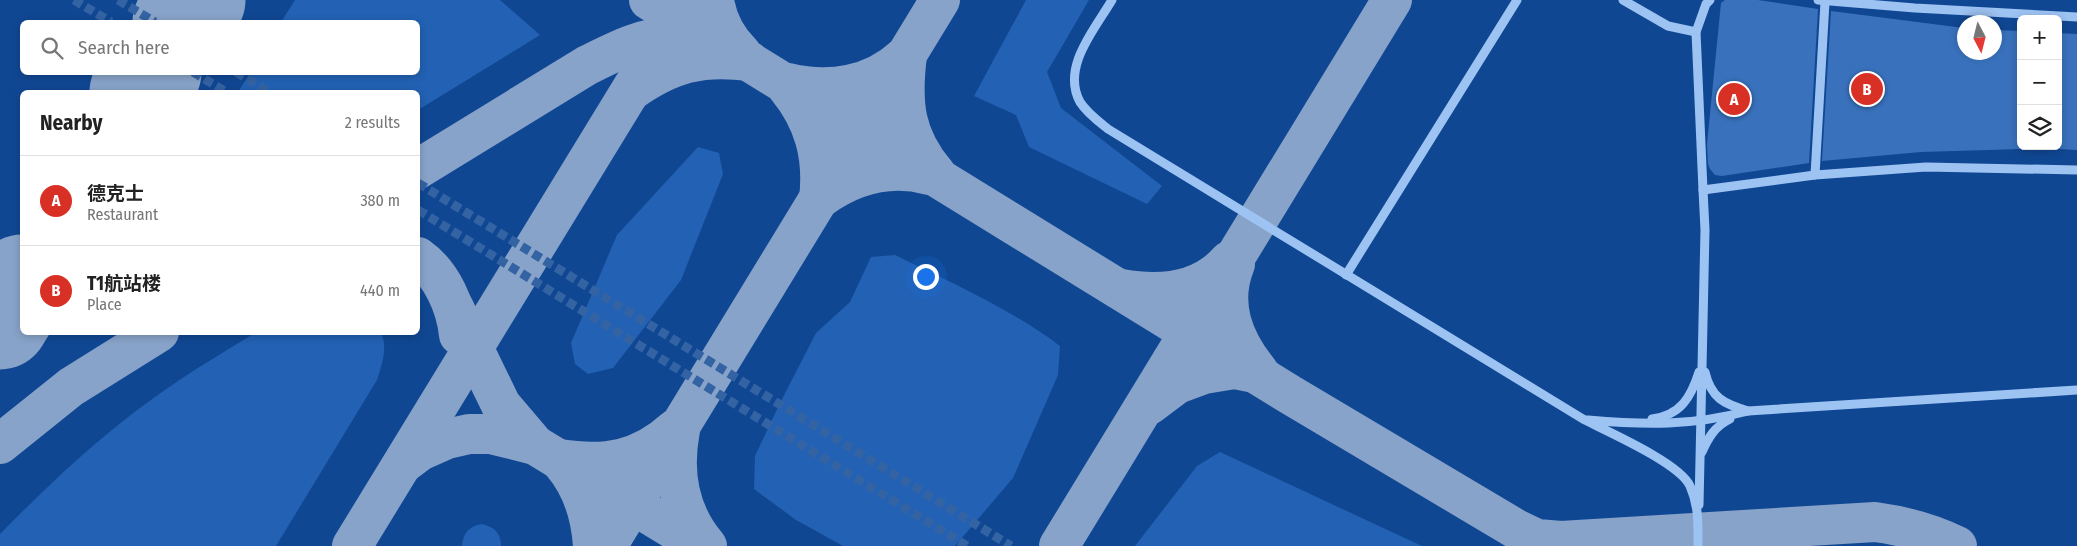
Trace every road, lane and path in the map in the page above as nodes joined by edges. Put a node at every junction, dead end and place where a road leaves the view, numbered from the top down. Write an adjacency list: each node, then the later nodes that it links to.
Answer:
1 (1112, 0): 11 (lane)
2 (1517, 0): 11 (lane)
3 (1623, 0): 7 (lane)
4 (1710, 0): 7 (lane)
5 (1822, 1): 6 (lane); 9 (lane)
6 (2077, 18)
7 (1696, 32): 10 (lane)
8 (2077, 170): 9 (lane)
9 (1814, 175): 10 (lane)
10 (1703, 190): 12 (lane)
11 (1346, 275): 15 (lane)
12 (1702, 360): 14 (lane); 16 (lane); 17 (lane)
13 (2077, 390): 14 (lane)
14 (1748, 411): 16 (lane); 18 (lane)
15 (1583, 419): 17 (lane); 19 (lane)
16 (1701, 422): 17 (lane); 18 (lane)
17 (1627, 423)
18 (1700, 460): 19 (lane)
19 (1698, 512): 20 (lane)
20 (1698, 546)

